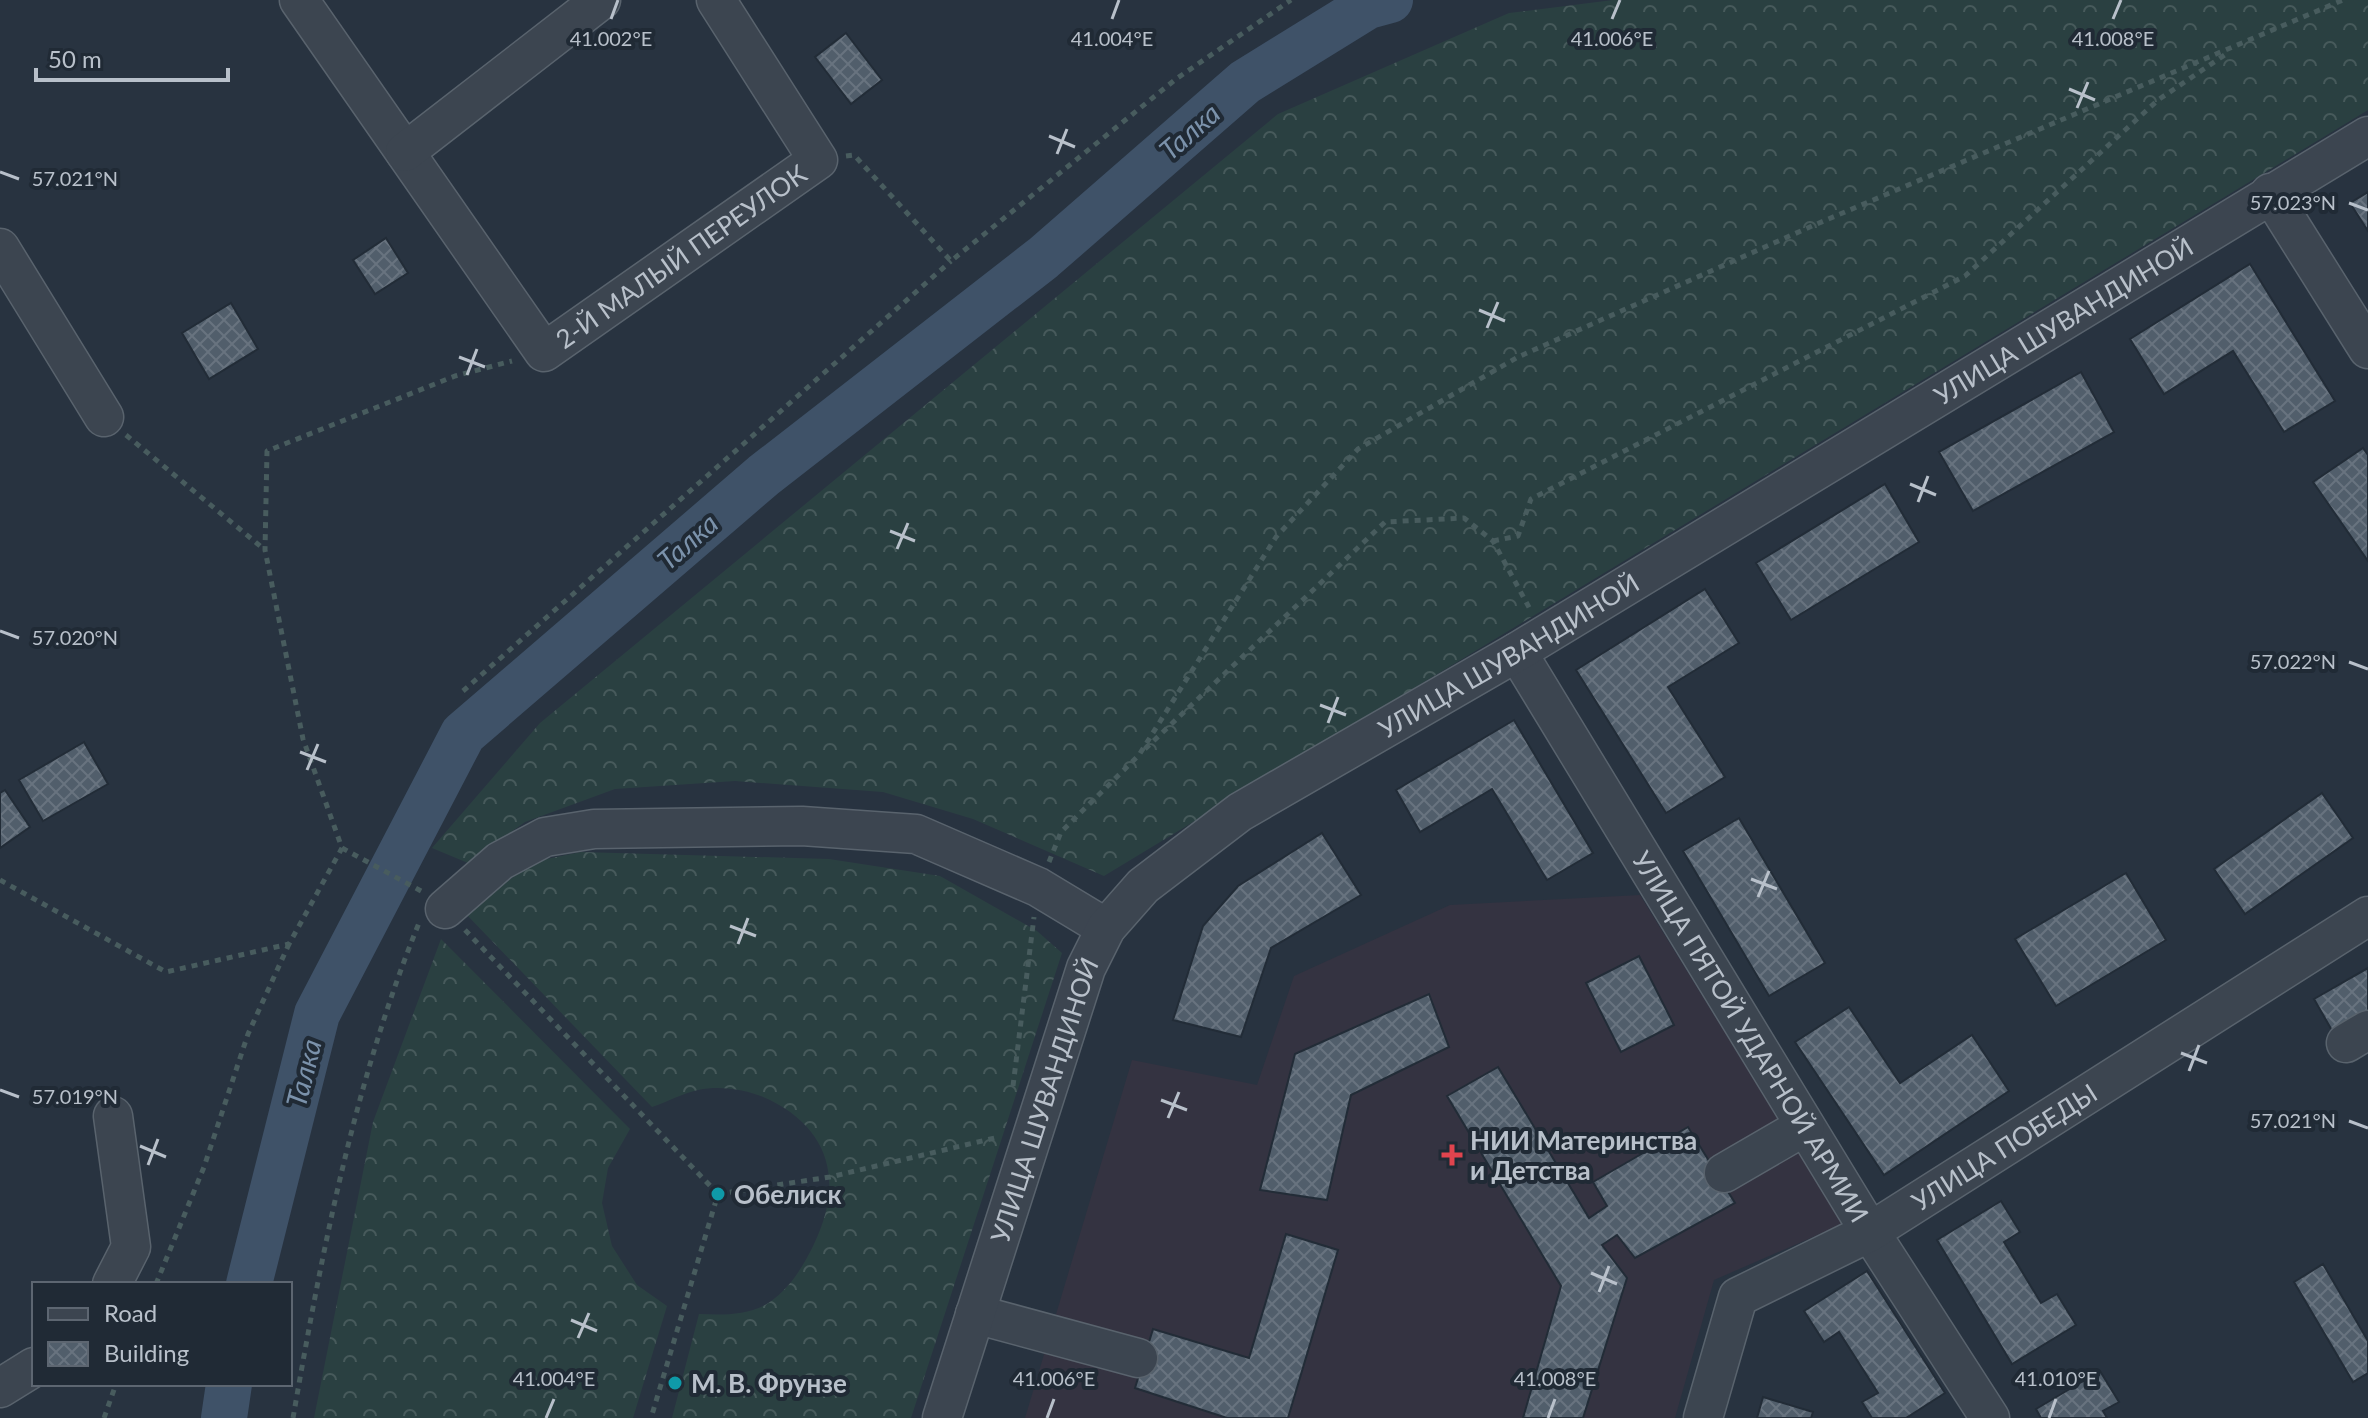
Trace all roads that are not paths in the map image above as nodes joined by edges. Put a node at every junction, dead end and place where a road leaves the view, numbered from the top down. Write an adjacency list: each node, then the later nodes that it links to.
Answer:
1 (299, 0): 5 (street)
2 (601, 0): 5 (street)
3 (716, 0): 5 (street, 2-Й МАЛЫЙ ПЕРЕУЛОК)
4 (2368, 136): 6 (street, УЛИЦА ШУВАНДИНОЙ)
5 (405, 152)
6 (2270, 193): 8 (street); 10 (street, УЛИЦА ШУВАНДИНОЙ)
7 (0, 248): 9 (street)
8 (2368, 349)
9 (104, 417)
10 (1530, 644): 13 (street, УЛИЦА ШУВАНДИНОЙ); 15 (street, УЛИЦА ПЯТОЙ УДАРНОЙ АРМИИ)
11 (440, 904): 13 (street)
12 (2368, 916): 17 (street, УЛИЦА ПОБЕДЫ)
13 (1106, 928): 19 (street, УЛИЦА ШУВАНДИНОЙ)
14 (113, 1116): 18 (street)
15 (1805, 1126): 16 (street); 17 (street, УЛИЦА ПЯТОЙ УДАРНОЙ АРМИИ)
16 (1724, 1173)
17 (1870, 1232): 24 (street, УЛИЦА ПОБЕДЫ); 25 (street, УЛИЦА ПЯТОЙ УДАРНОЙ АРМИИ)
18 (113, 1282)
19 (975, 1314): 20 (street); 23 (street, УЛИЦА ШУВАНДИНОЙ)
20 (1138, 1358)
21 (32, 1368): 22 (street)
22 (0, 1388)
23 (942, 1418)
24 (1703, 1418)
25 (1990, 1418)

